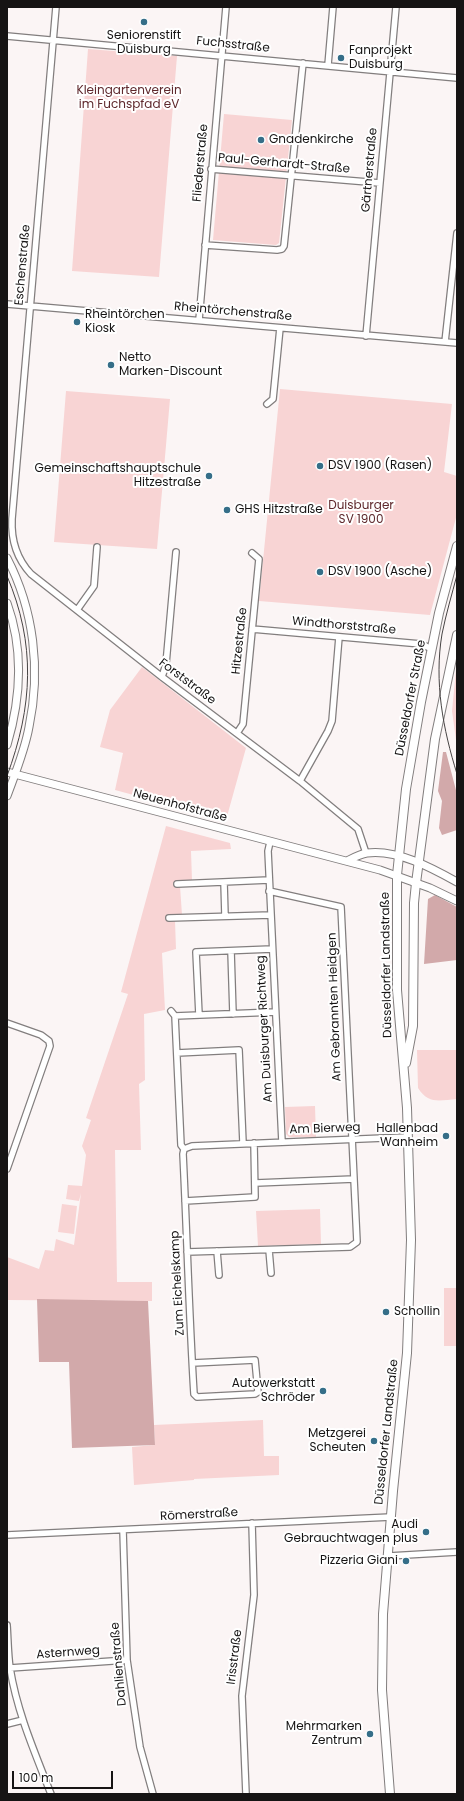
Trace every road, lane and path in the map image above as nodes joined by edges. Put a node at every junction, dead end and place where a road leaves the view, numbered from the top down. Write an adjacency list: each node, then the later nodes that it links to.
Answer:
1 (56, 7): 6 (street, Eschenstraße)
2 (226, 7): 7 (street, Fliederstraße)
3 (333, 7): 9 (street)
4 (396, 7): 10 (street, Gärtnerstraße)
5 (7, 36): 6 (street, Fuchsstraße)
6 (53, 40): 7 (street, Fuchsstraße); 18 (street, Eschenstraße)
7 (221, 55): 8 (street, Fuchsstraße); 12 (street, Fliederstraße)
8 (303, 63): 9 (street, Fuchsstraße); 13 (street)
9 (328, 65): 10 (street, Fuchsstraße)
10 (390, 72): 11 (street, Fuchsstraße); 14 (street, Gärtnerstraße)
11 (457, 78)
12 (211, 169): 13 (street, Paul-Gerhardt-Straße); 16 (street, Fliederstraße)
13 (290, 175): 14 (street, Paul-Gerhardt-Straße); 16 (street)
14 (380, 183): 21 (street, Gärtnerstraße)
15 (457, 233): 22 (street)
16 (205, 244): 19 (street, Fliederstraße)
17 (7, 304): 18 (street, Rheintörchenstraße)
18 (30, 305): 19 (street, Rheintörchenstraße); 25 (street, Eschenstraße)
19 (199, 320): 20 (street, Rheintörchenstraße)
20 (280, 328): 21 (street, Rheintörchenstraße); 24 (street)
21 (366, 336): 22 (street, Rheintörchenstraße)
22 (445, 342): 23 (street, Rheintörchenstraße)
23 (457, 343)
24 (266, 404)
25 (9, 520): 32 (street, Forststraße)
26 (457, 546): 36 (main road, Düsseldorfer Straße)
27 (97, 547): 32 (street)
28 (176, 552): 37 (street)
29 (252, 553): 33 (street, Hitzestraße)
30 (7, 558): 41 (street)
31 (7, 603): 39 (street)
32 (77, 610): 37 (street, Forststraße)
33 (252, 629): 35 (street, Windthorststraße); 38 (street, Hitzestraße)
34 (457, 635): 48 (main road)
35 (339, 637): 36 (street, Windthorststraße); 42 (street)
36 (432, 649): 46 (main road, Düsseldorfer Straße)
37 (162, 677): 38 (street, Forststraße)
38 (237, 733): 42 (street, Forststraße)
39 (7, 745)
40 (7, 772): 41 (street, Neuenhofstraße)
41 (15, 774): 43 (street); 44 (street, Neuenhofstraße)
42 (300, 781): 45 (street, Forststraße)
43 (7, 796)
44 (270, 842): 47 (street, Neuenhofstraße); 51 (street, Am Duisburger Richtweg)
45 (366, 853): 46 (street); 47 (street); 49 (street)
46 (399, 856): 48 (street); 50 (main road, Düsseldorfer Landstraße)
47 (347, 861): 49 (street, Neuenhofstraße)
48 (419, 864): 53 (street); 54 (main road, Düsseldorfer Landstraße)
49 (366, 867): 50 (street, Neuenhofstraße)
50 (397, 876): 54 (street, Neuenhofstraße); 70 (main road, Düsseldorfer Landstraße)
51 (269, 880): 52 (street); 56 (street, Am Duisburger Richtweg)
52 (224, 882): 55 (street); 59 (street)
53 (457, 882)
54 (416, 883): 57 (street, Neuenhofstraße); 70 (main road, Düsseldorfer Landstraße)
55 (177, 884)
56 (269, 891): 58 (street, Am Duisburger Richtweg); 72 (street, Am Gebrannten Heidgen)
57 (457, 901)
58 (271, 915): 59 (street); 61 (street, Am Duisburger Richtweg)
59 (225, 916): 60 (street)
60 (169, 918)
61 (272, 949): 62 (street); 64 (street, Am Duisburger Richtweg)
62 (231, 951): 65 (street); 66 (street)
63 (171, 1011): 67 (street)
64 (275, 1012): 65 (street); 73 (street, Am Duisburger Richtweg)
65 (233, 1014): 66 (street)
66 (199, 1015): 67 (street)
67 (175, 1016): 69 (street, Zum Eichelskamp)
68 (7, 1023): 77 (street)
69 (177, 1053): 74 (street); 76 (street, Zum Eichelskamp)
70 (405, 1072): 71 (main road, Düsseldorfer Landstraße)
71 (408, 1137): 72 (street, Am Bierweg); 87 (main road, Düsseldorfer Landstraße)
72 (352, 1139): 73 (street, Am Bierweg); 78 (street, Am Gebrannten Heidgen)
73 (282, 1142): 75 (street, Am Bierweg)
74 (243, 1143): 75 (street, Am Bierweg); 76 (street, Am Bierweg)
75 (254, 1143): 79 (street)
76 (184, 1149): 80 (street, Zum Eichelskamp)
77 (7, 1169)
78 (354, 1179): 79 (street); 81 (street, Am Gebrannten Heidgen)
79 (256, 1183): 80 (street)
80 (185, 1201): 83 (street, Zum Eichelskamp)
81 (270, 1250): 82 (street, Am Gebrannten Heidgen); 84 (street)
82 (217, 1251): 83 (street, Am Gebrannten Heidgen); 85 (street)
83 (187, 1252): 86 (street, Zum Eichelskamp)
84 (270, 1274)
85 (219, 1275)
86 (193, 1363): 86 (street, Zum Eichelskamp)
87 (391, 1517): 88 (street, Römerstraße); 92 (main road, Düsseldorfer Landstraße)
88 (252, 1523): 89 (street, Römerstraße); 100 (street, Irisstraße)
89 (123, 1530): 90 (street, Römerstraße); 94 (street, Dahlienstraße)
90 (7, 1535)
91 (457, 1552): 92 (street)
92 (388, 1556): 101 (main road, Düsseldorfer Landstraße)
93 (7, 1625): 95 (street)
94 (127, 1660): 95 (street, Asternweg); 99 (street, Dahlienstraße)
95 (10, 1668): 96 (street)
96 (23, 1720): 97 (street); 98 (street)
97 (7, 1724)
98 (50, 1794)
99 (153, 1794)
100 (246, 1794)
101 (390, 1794)

